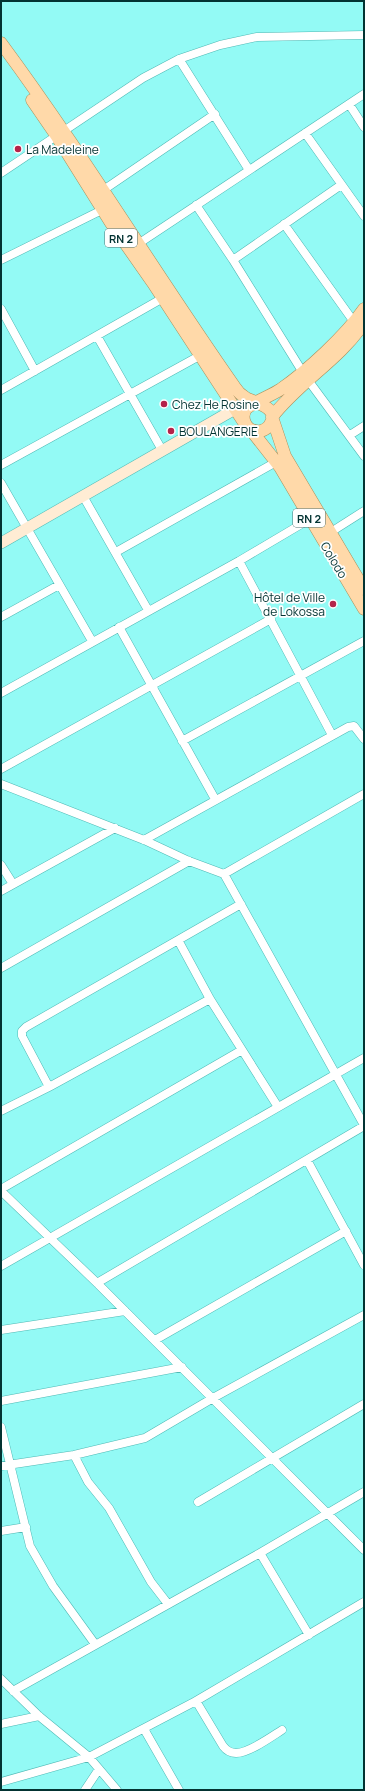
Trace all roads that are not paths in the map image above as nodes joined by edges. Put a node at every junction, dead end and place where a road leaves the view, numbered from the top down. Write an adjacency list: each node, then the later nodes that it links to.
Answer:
1 (364, 35): 4 (street)
2 (1, 43): 9 (main road, RN 2)
3 (1, 47): 9 (main road, RN 2)
4 (179, 59): 7 (street); 9 (street)
5 (364, 94): 6 (street)
6 (349, 104): 8 (street); 10 (street)
7 (215, 114): 11 (street); 14 (street)
8 (364, 127)
9 (60, 132): 12 (street); 14 (main road, RN 2); 16 (main road, RN 2)
10 (305, 133): 11 (street); 13 (street)
11 (249, 170): 15 (street)
12 (1, 173)
13 (341, 185): 17 (street); 18 (street)
14 (102, 191): 19 (main road, RN 2)
15 (196, 204): 19 (street); 21 (street)
16 (102, 210): 20 (street); 22 (main road, RN 2)
17 (364, 216)
18 (284, 224): 21 (street); 25 (street)
19 (138, 244): 32 (main road, RN 2)
20 (1, 260)
21 (233, 260): 29 (street)
22 (163, 298): 26 (street); 27 (main road, RN 2)
23 (364, 309): 25 (main road)
24 (1, 311): 28 (street)
25 (360, 328): 29 (main road)
26 (97, 336): 28 (street); 31 (street)
27 (201, 355): 31 (street); 33 (main road, RN 2)
28 (35, 371): 30 (street)
29 (305, 375): 32 (main road); 34 (main road); 37 (street)
30 (1, 390)
31 (129, 393): 38 (street); 41 (street)
32 (257, 403): 34 (main road); 36 (main road)
33 (235, 408): 36 (main road, RN 2); 38 (main road)
34 (272, 417): 36 (main road); 45 (main road, Colodo / RN 2)
35 (364, 426): 37 (street)
36 (248, 428): 40 (main road, Colodo / RN 2)
37 (350, 435): 39 (street)
38 (162, 450): 43 (main road)
39 (364, 456)
40 (276, 462): 45 (main road, Colodo / RN 2); 49 (street)
41 (1, 465)
42 (1, 483): 46 (street)
43 (83, 496): 46 (main road); 49 (street)
44 (364, 511): 47 (street)
45 (314, 516): 47 (main road, Colodo / RN 2); 50 (street); 53 (main road, Colodo / RN 2)
46 (27, 529): 48 (main road); 51 (street)
47 (331, 532): 52 (main road, Colodo / RN 2)
48 (1, 543)
49 (116, 552): 54 (street)
50 (239, 561): 54 (street); 56 (street)
51 (59, 585): 55 (street); 59 (street)
52 (364, 589)
53 (364, 609)
54 (148, 610): 57 (street)
55 (1, 617)
56 (271, 618): 60 (street); 61 (street)
57 (119, 626): 59 (street); 61 (street)
58 (364, 641): 60 (street)
59 (92, 642): 62 (street)
60 (301, 676): 63 (street); 65 (street)
61 (152, 684): 65 (street); 66 (street)
62 (1, 693)
63 (332, 736): 64 (street); 69 (street)
64 (364, 739)
65 (182, 741): 69 (street)
66 (1, 769)
67 (1, 784): 70 (street)
68 (364, 794): 74 (street)
69 (215, 800): 71 (street)
70 (115, 828): 71 (street); 75 (street)
71 (144, 840): 72 (street)
72 (189, 861): 74 (street); 79 (street)
73 (1, 865): 75 (street)
74 (224, 874): 77 (street)
75 (13, 884): 76 (street)
76 (1, 891)
77 (241, 904): 78 (street); 83 (street)
78 (178, 940): 80 (street); 84 (street)
79 (1, 968)
80 (210, 999): 81 (street); 84 (street)
81 (242, 1050): 85 (street); 89 (street)
82 (364, 1058): 83 (street)
83 (336, 1074): 85 (street); 87 (street)
84 (49, 1087): 86 (street)
85 (278, 1107): 91 (street)
86 (1, 1111)
87 (364, 1126): 88 (street)
88 (307, 1160): 90 (street); 94 (street)
89 (1, 1190): 91 (street)
90 (346, 1231): 92 (street); 98 (street)
91 (50, 1238): 93 (street); 94 (street)
92 (364, 1265)
93 (1, 1266)
94 (97, 1283): 95 (street)
95 (125, 1311): 97 (street); 98 (street)
96 (364, 1315): 100 (street)
97 (1, 1330)
98 (154, 1340): 99 (street)
99 (182, 1367): 100 (street); 101 (street)
100 (213, 1398): 104 (street); 105 (street)
101 (1, 1401)
102 (364, 1404): 105 (street)
103 (1, 1427): 106 (street)
104 (74, 1455): 106 (street); 116 (street)
105 (272, 1458): 109 (street); 110 (street)
106 (10, 1464): 107 (street); 111 (street)
107 (1, 1466)
108 (364, 1492): 110 (street)
109 (198, 1502)
110 (328, 1513): 113 (street); 114 (street)
111 (26, 1526): 112 (street); 118 (street)
112 (1, 1531)
113 (364, 1550)
114 (260, 1553): 116 (street); 117 (street)
115 (364, 1602): 117 (street)
116 (168, 1604): 118 (street)
117 (309, 1635): 121 (street)
118 (96, 1644): 120 (street)
119 (1, 1679): 120 (street)
120 (13, 1691): 122 (street)
121 (196, 1701): 124 (street); 125 (street)
122 (39, 1716): 123 (street); 126 (street)
123 (1, 1724)
124 (144, 1729): 126 (street); 131 (street)
125 (282, 1730)
126 (89, 1757): 127 (street); 128 (street)
127 (99, 1769): 129 (street); 130 (street)
128 (1, 1782)
129 (85, 1790)
130 (117, 1790)
131 (179, 1790)

